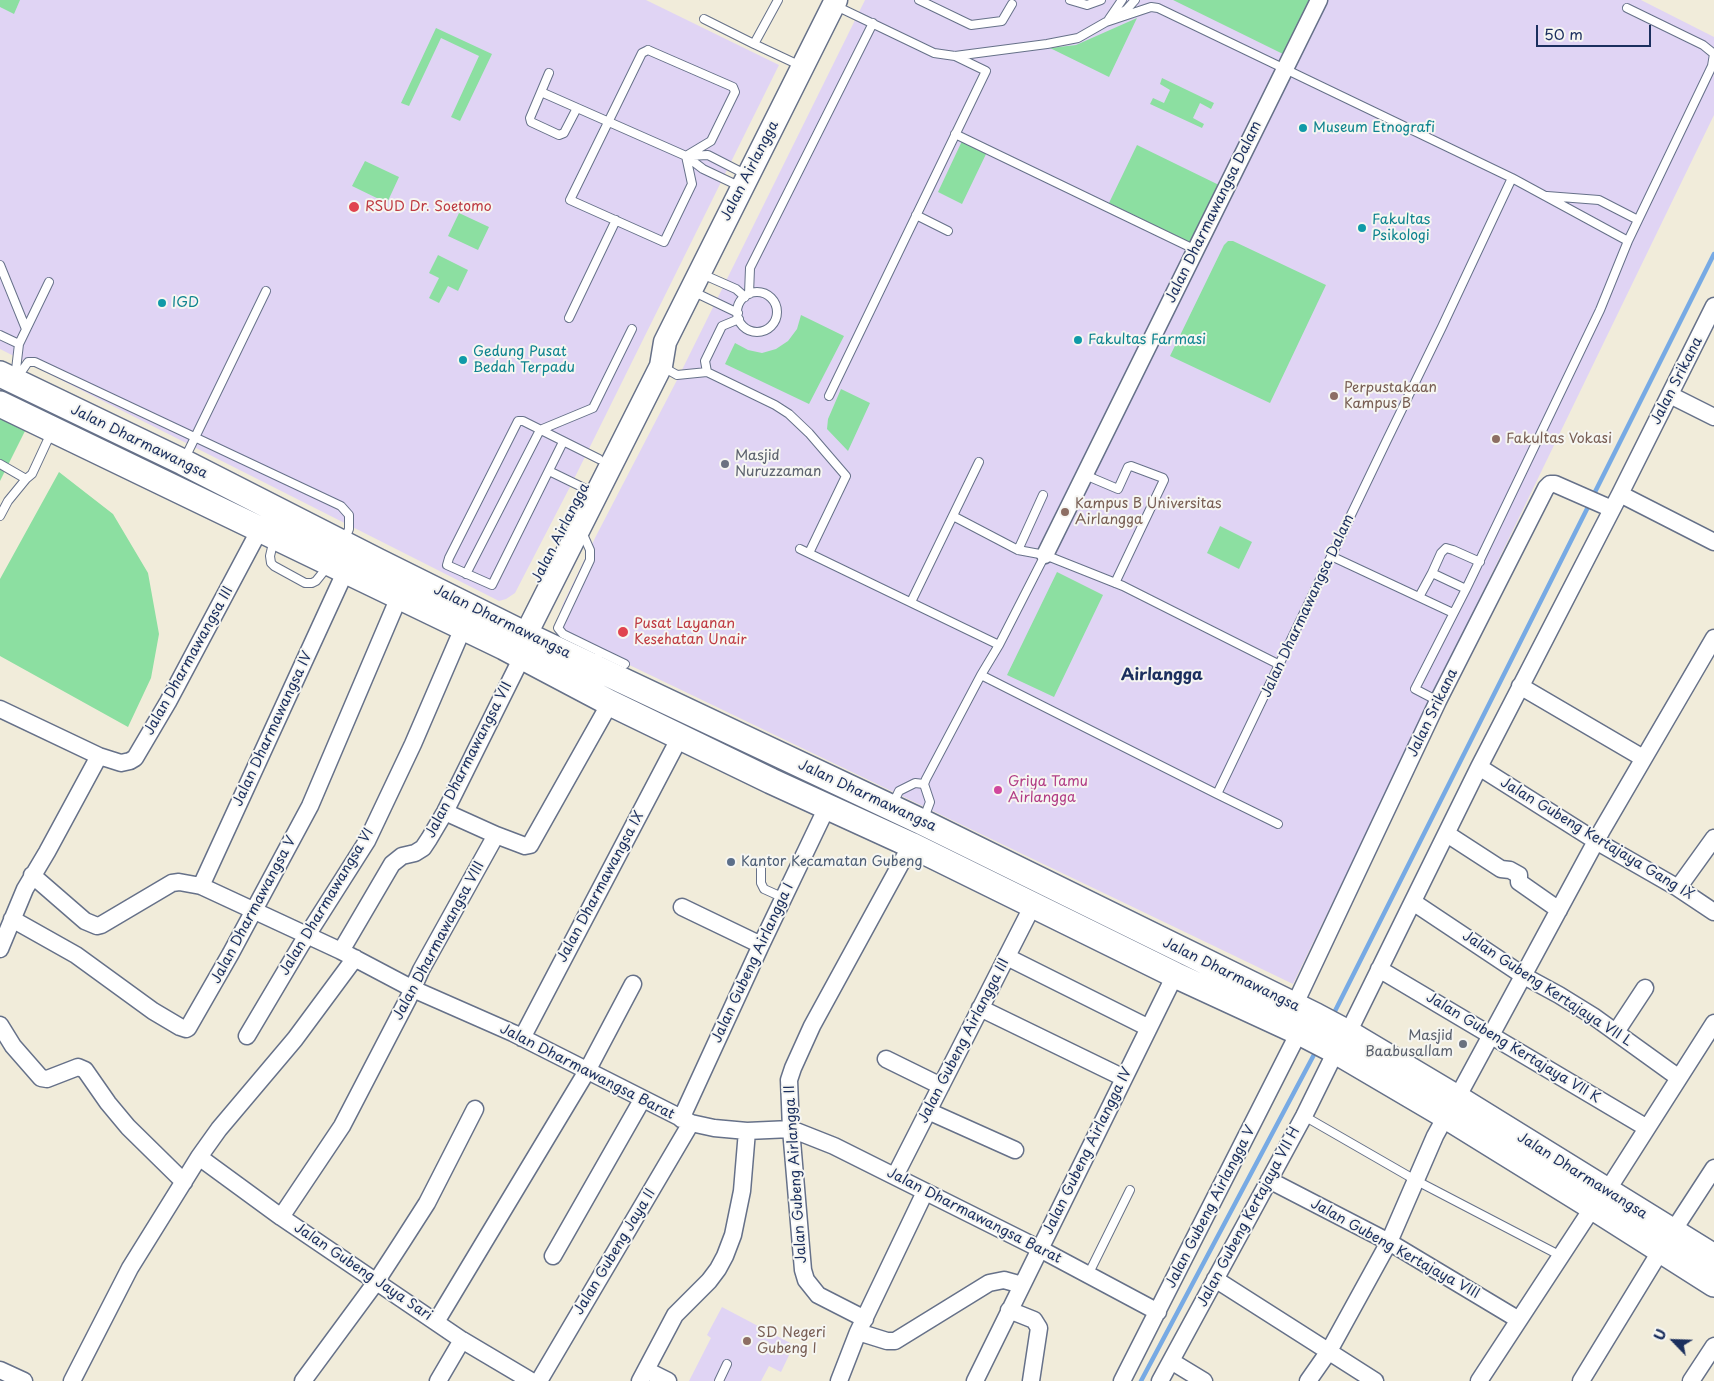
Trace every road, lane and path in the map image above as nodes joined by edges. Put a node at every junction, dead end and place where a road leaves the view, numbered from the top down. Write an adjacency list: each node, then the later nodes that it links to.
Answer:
1 (778, 0): 14 (lane)
2 (920, 0): 9 (lane)
3 (1070, 0): 4 (lane)
4 (1101, 0)
5 (1122, 0): 12 (lane)
6 (1135, 0): 12 (lane)
7 (1319, 0): 18 (street, Jalan Dharmawangsa Dalam)
8 (835, 2): 13 (lane); 16 (lane); 17 (main road, Jalan Airlangga)
9 (1012, 4)
10 (1627, 8): 15 (lane)
11 (704, 19): 14 (lane)
12 (1106, 22): 16 (lane); 18 (lane)
13 (873, 23): 16 (lane); 38 (lane)
14 (754, 44): 17 (lane)
15 (1714, 54): 30 (lane)
16 (955, 56): 23 (lane)
17 (803, 66): 26 (main road, Jalan Airlangga)
18 (1285, 69): 25 (lane); 33 (street, Jalan Dharmawangsa Dalam)
19 (550, 73): 20 (lane)
20 (541, 92): 21 (lane); 21 (lane)
21 (577, 108): 22 (lane)
22 (608, 121): 24 (lane); 24 (lane); 29 (lane)
23 (955, 134): 28 (lane); 33 (lane)
24 (686, 156): 26 (lane); 26 (lane); 29 (lane)
25 (1512, 178): 27 (lane); 81 (lane, Jalan Dharmawangsa Dalam)
26 (745, 181): 36 (main road, Jalan Airlangga)
27 (1544, 195): 30 (lane); 32 (lane)
28 (916, 215): 31 (lane); 51 (lane)
29 (616, 220): 41 (lane)
30 (1638, 220): 32 (lane)
31 (948, 231)
32 (1628, 240): 82 (lane)
33 (1196, 250): 63 (street, Jalan Dharmawangsa Dalam)
34 (0, 266): 42 (lane)
35 (49, 282): 42 (lane)
36 (695, 282): 38 (lane); 40 (lane); 45 (main road, Jalan Airlangga)
37 (266, 291): 56 (lane)
38 (747, 296): 40 (lane); 40 (lane)
39 (1714, 306): 50 (street, Jalan Srikana)
40 (738, 316): 48 (lane)
41 (569, 318)
42 (26, 329): 46 (lane)
43 (632, 329): 55 (lane)
44 (0, 336): 46 (lane)
45 (665, 342): 47 (main road, Jalan Airlangga); 58 (main road, Jalan Airlangga)
46 (19, 344): 49 (lane)
47 (661, 366): 48 (lane); 73 (main road, Jalan Airlangga)
48 (707, 372): 79 (lane)
49 (7, 378): 52 (main road); 56 (lane); 59 (main road, Jalan Dharmawangsa)
50 (1670, 395): 53 (street); 67 (street, Jalan Srikana)
51 (829, 396)
52 (1, 404): 54 (main road, Jalan Dharmawangsa)
53 (1714, 417)
54 (52, 429): 64 (lane); 69 (main road, Jalan Dharmawangsa)
55 (540, 430): 57 (lane); 85 (lane); 85 (lane)
56 (196, 437): 59 (lane); 76 (lane)
57 (563, 442): 58 (lane); 62 (lane)
58 (599, 459): 66 (main road, Jalan Airlangga)
59 (184, 462): 65 (main road, Jalan Dharmawangsa)
60 (979, 462): 72 (lane)
61 (0, 464): 64 (lane)
62 (549, 470): 66 (lane); 85 (lane)
63 (1085, 475): 80 (street, Jalan Dharmawangsa Dalam); 86 (lane)
64 (26, 479): 71 (lane)
65 (217, 480): 69 (main road); 76 (main road, Jalan Dharmawangsa)
66 (584, 488): 94 (main road, Jalan Airlangga)
67 (1620, 494): 70 (street, Jalan Srikana); 75 (street)
68 (1043, 495): 78 (lane)
69 (206, 503): 74 (main road, Jalan Dharmawangsa)
70 (1607, 507): 100 (street, Jalan Srikana); 101 (street, Jalan Srikana)
71 (0, 516)
72 (953, 516): 78 (lane); 90 (lane)
73 (580, 528): 94 (main road, Jalan Airlangga); 96 (lane)
74 (267, 533): 83 (main road, Jalan Dharmawangsa); 105 (street, Jalan Dharmawangsa III)
75 (1714, 542)
76 (343, 543): 94 (main road, Jalan Dharmawangsa)
77 (800, 549): 79 (lane)
78 (1018, 550): 80 (lane)
79 (809, 553): 90 (lane)
80 (1045, 555): 86 (lane); 95 (lane, Jalan Dharmawangsa Dalam)
81 (1331, 556): 89 (lane); 98 (lane, Jalan Dharmawangsa Dalam)
82 (1480, 562): 84 (lane); 87 (lane)
83 (338, 568): 88 (main road, Jalan Dharmawangsa); 124 (street, Jalan Dharmawangsa IV)
84 (1432, 573): 87 (lane); 89 (lane)
85 (466, 574)
86 (1115, 583): 98 (lane)
87 (1466, 589): 91 (lane)
88 (399, 597): 92 (main road, Jalan Dharmawangsa); 131 (street, Jalan Dharmawangsa V)
89 (1418, 598): 91 (lane)
90 (911, 602): 95 (lane)
91 (1454, 613): 101 (lane)
92 (463, 628): 94 (main road, Jalan Dharmawangsa); 134 (street, Jalan Dharmawangsa VI)
93 (1714, 638): 107 (street)
94 (516, 644): 96 (main road, Jalan Dharmawangsa); 102 (main road, Jalan Dharmawangsa); 114 (street, Jalan Dharmawangsa VII)
95 (999, 645): 99 (lane, Jalan Dharmawangsa Dalam)
96 (596, 659): 97 (lane); 106 (main road, Jalan Dharmawangsa)
97 (626, 664)
98 (1280, 665): 111 (lane, Jalan Dharmawangsa Dalam)
99 (981, 676): 110 (lane, Jalan Dharmawangsa Dalam); 111 (lane)
100 (1520, 686): 107 (street); 108 (street, Jalan Srikana)
101 (1438, 701): 145 (street, Jalan Srikana)
102 (610, 703): 104 (main road, Jalan Dharmawangsa); 118 (street)
103 (0, 709): 105 (street, Jalan Dharmawangsa III)
104 (680, 737): 109 (main road, Jalan Dharmawangsa); 154 (street, Jalan Dharmawangsa IX)
105 (99, 756): 123 (street)
106 (784, 757): 109 (main road); 113 (main road, Jalan Dharmawangsa)
107 (1643, 758): 120 (street)
108 (1479, 767): 117 (street, Jalan Srikana); 120 (street, Jalan Gubeng Kertajaya Gang IX)
109 (771, 781): 112 (main road, Jalan Dharmawangsa)
110 (924, 784): 113 (lane); 115 (lane)
111 (1217, 794): 116 (lane)
112 (827, 807): 121 (main road, Jalan Dharmawangsa); 126 (street, Jalan Gubeng Airlangga I)
113 (891, 808): 115 (main road, Jalan Dharmawangsa)
114 (445, 812): 118 (street); 137 (street, Jalan Dharmawangsa VII)
115 (922, 822): 145 (main road, Jalan Dharmawangsa)
116 (1278, 824)
117 (1447, 834): 127 (street, Jalan Srikana); 130 (street)
118 (496, 835): 144 (street, Jalan Dharmawangsa VIII)
119 (1714, 838): 125 (street)
120 (1596, 841): 125 (street, Jalan Gubeng Kertajaya Gang IX); 130 (street)
121 (911, 845): 128 (main road, Jalan Dharmawangsa); 168 (street, Jalan Gubeng Airlangga II)
122 (761, 868): 126 (lane)
123 (32, 875): 124 (street, Jalan Dharmawangsa Barat); 133 (street)
124 (201, 886): 131 (street, Jalan Dharmawangsa Barat)
125 (1678, 888): 132 (street, Jalan Gubeng Kertajaya Gang IX)
126 (784, 898): 135 (street, Jalan Gubeng Airlangga I)
127 (1413, 902): 139 (street, Jalan Srikana); 141 (street, Jalan Gubeng Kertajaya VII L)
128 (1033, 905): 138 (street, Jalan Gubeng Airlangga III); 140 (main road, Jalan Dharmawangsa)
129 (682, 907): 135 (street)
130 (1559, 910): 141 (street)
131 (254, 911): 133 (street, Jalan Dharmawangsa V); 134 (street, Jalan Dharmawangsa Barat)
132 (1714, 912)
133 (12, 919): 136 (street)
134 (308, 936): 137 (street, Jalan Dharmawangsa Barat); 153 (street, Jalan Dharmawangsa VI)
135 (761, 944): 166 (street, Jalan Gubeng Airlangga I)
136 (0, 948)
137 (348, 955): 144 (street, Jalan Dharmawangsa Barat); 171 (street, Jalan Dharmawangsa VII)
138 (1007, 957): 146 (street, Jalan Gubeng Airlangga III); 149 (street)
139 (1379, 969): 152 (street, Jalan Gubeng Kertajaya VII K); 155 (street, Jalan Srikana)
140 (1175, 975): 149 (street, Jalan Gubeng Airlangga IV); 150 (main road, Jalan Dharmawangsa)
141 (1524, 976): 151 (street, Jalan Gubeng Kertajaya VII L); 152 (street)
142 (633, 984): 157 (street)
143 (1645, 988): 151 (street)
144 (413, 989): 154 (street, Jalan Dharmawangsa Barat); 180 (street, Jalan Dharmawangsa VIII)
145 (1294, 1006): 150 (main road, Jalan Dharmawangsa)
146 (980, 1008): 158 (street); 160 (street, Jalan Gubeng Airlangga III)
147 (1714, 1023): 159 (street)
148 (0, 1025): 176 (street)
149 (1149, 1028): 158 (street, Jalan Gubeng Airlangga IV)
150 (1307, 1028): 155 (main road, Jalan Dharmawangsa); 193 (street, Jalan Gubeng Airlangga V)
151 (1616, 1032): 159 (street, Jalan Gubeng Kertajaya VII L)
152 (1492, 1035): 162 (street); 167 (street, Jalan Gubeng Kertajaya VII K)
153 (247, 1036)
154 (522, 1038): 157 (street, Jalan Dharmawangsa Barat)
155 (1340, 1041): 162 (main road, Jalan Dharmawangsa); 165 (street, Jalan Gubeng Kertajaya VII H)
156 (886, 1059): 160 (street)
157 (587, 1070): 161 (street, Jalan Dharmawangsa Barat); 195 (street)
158 (1124, 1078): 183 (street, Jalan Gubeng Airlangga IV)
159 (1679, 1078): 167 (street)
160 (941, 1086): 164 (street, Jalan Gubeng Airlangga III)
161 (642, 1100): 166 (street, Jalan Dharmawangsa Barat); 184 (street)
162 (1451, 1107): 175 (street); 179 (main road, Jalan Dharmawangsa)
163 (475, 1110): 189 (street)
164 (928, 1111): 170 (street); 173 (street, Jalan Gubeng Airlangga III)
165 (1304, 1116): 174 (street, Jalan Gubeng Kertajaya VII H); 175 (lane)
166 (686, 1121): 169 (street, Jalan Dharmawangsa Barat); 209 (street, Jalan Gubeng Jaya II)
167 (1647, 1128): 179 (street)
168 (791, 1129): 169 (street, Jalan Dharmawangsa Barat); 173 (street, Jalan Dharmawangsa Barat); 196 (street, Jalan Gubeng Airlangga II)
169 (747, 1131): 203 (street)
170 (1015, 1150)
171 (199, 1157): 176 (street, Jalan Dharmawangsa VII); 180 (street, Jalan Gubeng Jaya Sari)
172 (1714, 1168): 181 (street)
173 (895, 1176): 178 (street, Jalan Dharmawangsa Barat)
174 (1269, 1180): 182 (street, Jalan Gubeng Kertajaya VIII); 188 (street, Jalan Gubeng Kertajaya VII H)
175 (1417, 1181): 182 (street); 185 (lane)
176 (184, 1182): 205 (street, Jalan Dharmawangsa VII)
177 (1130, 1190): 187 (lane)
178 (925, 1192): 183 (street, Jalan Dharmawangsa Barat); 196 (street)
179 (1608, 1204): 181 (main road, Jalan Dharmawangsa); 185 (street)
180 (281, 1217): 189 (street, Jalan Gubeng Jaya Sari)
181 (1667, 1241): 186 (main road, Jalan Dharmawangsa); 190 (main road, Jalan Dharmawangsa); 221 (street)
182 (1389, 1242): 194 (street, Jalan Gubeng Kertajaya VIII); 199 (street)
183 (1040, 1249): 187 (street, Jalan Dharmawangsa Barat); 191 (street, Jalan Gubeng Airlangga IV)
184 (553, 1256)
185 (1562, 1256): 194 (street)
186 (1714, 1257)
187 (1088, 1275): 193 (street, Jalan Dharmawangsa Barat)
188 (1215, 1279): 199 (street); 200 (street, Jalan Gubeng Kertajaya VII H)
189 (376, 1282): 195 (street, Jalan Gubeng Jaya Sari); 206 (street)
190 (1714, 1284)
191 (1022, 1285): 192 (street, Jalan Gubeng Airlangga IV); 196 (street, Jalan Gubeng Airlangga II)
192 (1009, 1310): 213 (street, Jalan Gubeng Airlangga IV); 214 (street)
193 (1158, 1312): 215 (street, Jalan Gubeng Airlangga V)
194 (1519, 1320): 220 (street)
195 (436, 1322): 197 (street, Jalan Gubeng Jaya Sari)
196 (862, 1325): 212 (street)
197 (462, 1340): 207 (street); 208 (street, Jalan Gubeng Jaya Sari)
198 (1714, 1346): 222 (street)
199 (1329, 1351): 218 (street); 219 (street)
200 (1171, 1361): 216 (street, Jalan Gubeng Kertajaya VII H); 217 (street)
201 (727, 1364): 211 (lane)
202 (0, 1370): 204 (street)
203 (643, 1375): 210 (street)
204 (24, 1381)
205 (72, 1381)
206 (303, 1381)
207 (438, 1381)
208 (531, 1381)
209 (539, 1381)
210 (668, 1381)
211 (719, 1381)
212 (839, 1381)
213 (975, 1381)
214 (1030, 1381)
215 (1122, 1381)
216 (1160, 1381)
217 (1204, 1381)
218 (1308, 1381)
219 (1375, 1381)
220 (1479, 1381)
221 (1581, 1381)
222 (1691, 1381)

